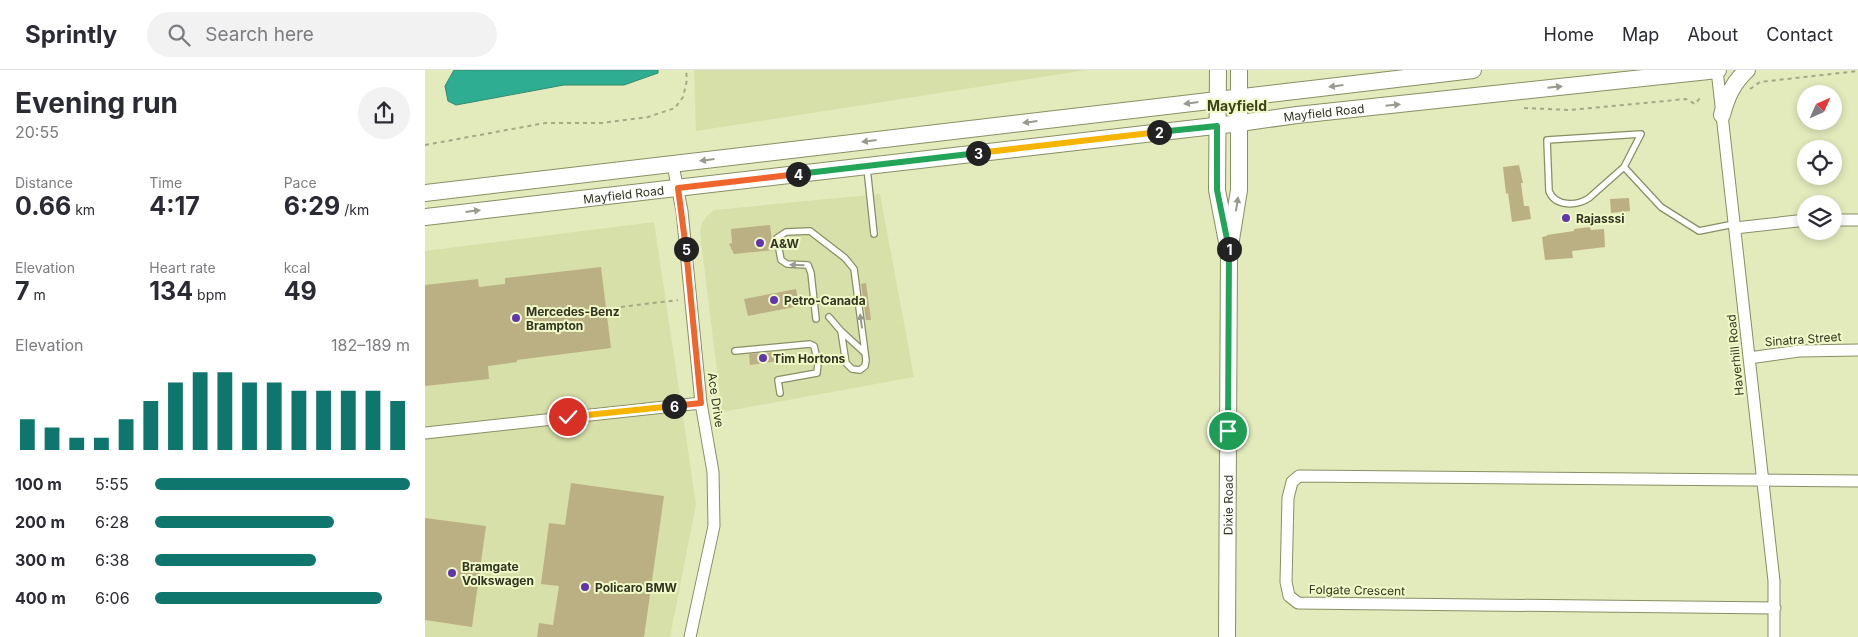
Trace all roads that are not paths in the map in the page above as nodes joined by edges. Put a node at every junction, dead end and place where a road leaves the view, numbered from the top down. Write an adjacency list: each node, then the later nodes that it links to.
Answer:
1 (1217, 70): 7 (main road, Dixie Road)
2 (1239, 70): 6 (main road, Dixie Road)
3 (1473, 70): 6 (main road, Mayfield Road, one-way to 6)
4 (1717, 70): 8 (street, Haverhill Road); 9 (main road, Mayfield Road, one-way to 4)
5 (1747, 70): 8 (main road)
6 (1240, 98): 7 (main road, Mayfield Road); 9 (main road, Dixie Road)
7 (1217, 100): 10 (main road, Dixie Road); 11 (main road, Mayfield Road, one-way to 11)
8 (1722, 114): 20 (street, Haverhill Road)
9 (1240, 123): 10 (main road, Mayfield Road); 22 (main road, Dixie Road, one-way to 9)
10 (1217, 126): 12 (main road, Mayfield Road); 22 (main road, Dixie Road)
11 (673, 164): 14 (street, Ace Drive); 15 (main road, Mayfield Road)
12 (867, 166): 14 (main road, Mayfield Road); 21 (lane)
13 (1624, 167): 13 (lane); 20 (lane)
14 (678, 188): 16 (main road, Mayfield Road, one-way to 14); 31 (street, Ace Drive)
15 (425, 193)
16 (425, 217)
17 (1842, 220): 18 (street)
18 (1858, 220)
19 (1797, 221): 20 (street)
20 (1735, 226): 29 (street, Haverhill Road)
21 (874, 234)
22 (1229, 252): 37 (main road, Dixie Road)
23 (829, 317): 25 (lane)
24 (817, 319): 28 (lane)
25 (841, 331): 28 (lane); 28 (lane)
26 (1858, 350): 29 (street, Sinatra Street)
27 (735, 351): 30 (lane)
28 (865, 353)
29 (1749, 358): 33 (street, Haverhill Road)
30 (780, 393)
31 (701, 403): 32 (street); 36 (street, Ace Drive)
32 (425, 433)
33 (1763, 479): 34 (street); 35 (street, Haverhill Road); 35 (street, Folgate Crescent)
34 (1858, 481)
35 (1775, 608): 38 (street, Haverhill Road)
36 (690, 637)
37 (1227, 637)
38 (1774, 637)

